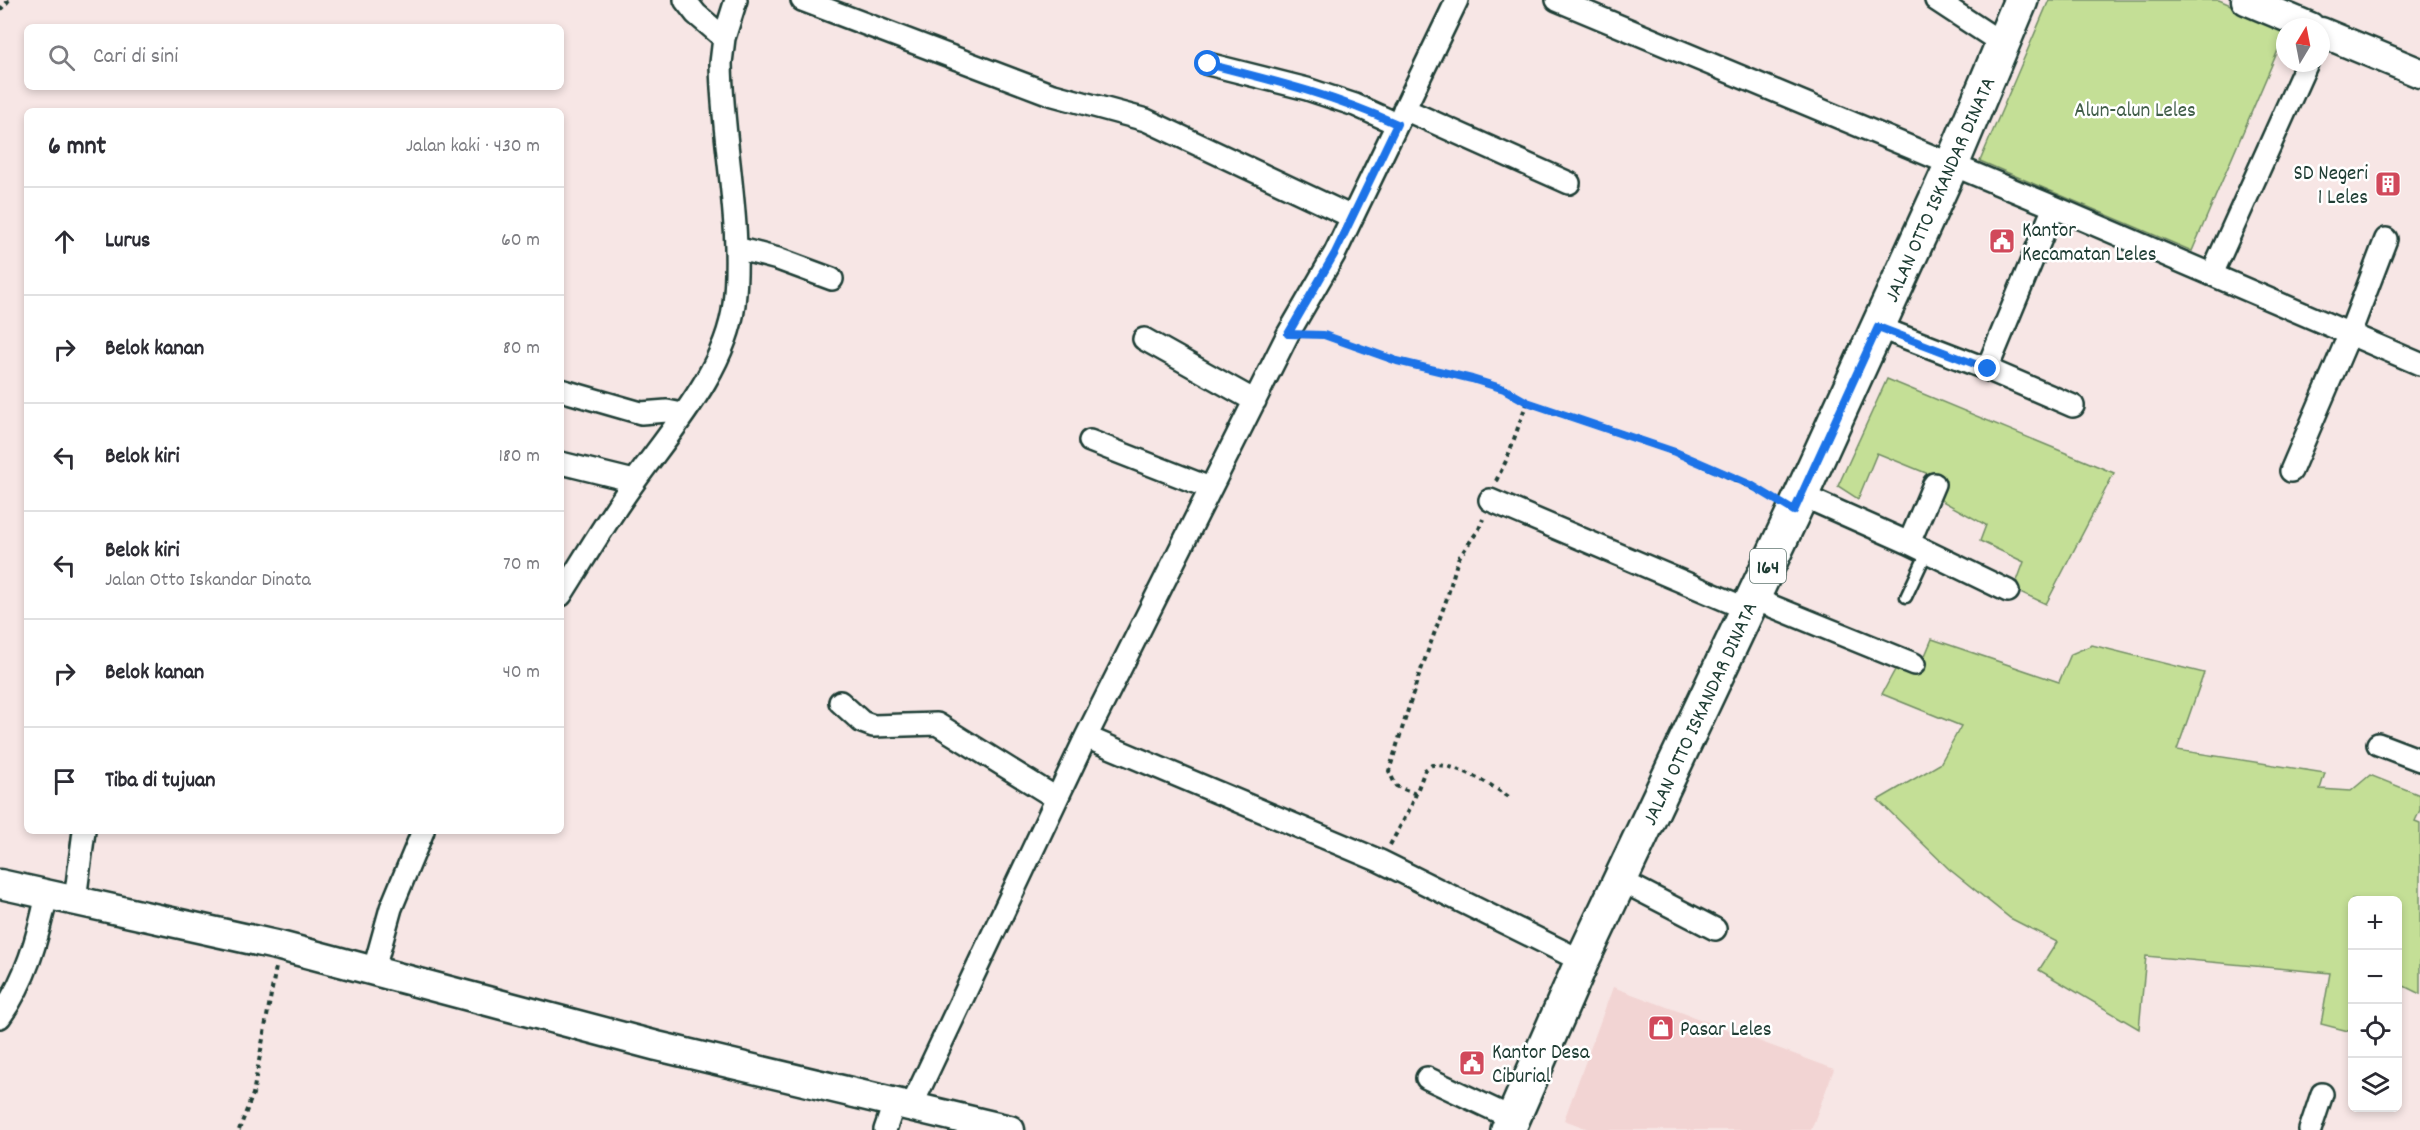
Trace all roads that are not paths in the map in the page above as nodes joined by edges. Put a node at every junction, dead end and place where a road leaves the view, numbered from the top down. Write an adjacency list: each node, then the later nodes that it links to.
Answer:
1 (685, 0): 11 (street)
2 (736, 0): 11 (street)
3 (802, 0): 20 (street)
4 (1457, 0): 16 (street)
5 (1557, 0): 17 (street)
6 (1936, 0): 12 (street)
7 (2021, 0): 12 (main road, JALAN OTTO ISKANDAR DINATA / 164)
8 (2246, 0): 9 (street)
9 (2289, 18)
10 (2330, 36): 15 (street)
11 (724, 38): 22 (street)
12 (2003, 44): 17 (main road, JALAN OTTO ISKANDAR DINATA / 164)
13 (1208, 64): 16 (street)
14 (2303, 72): 23 (street)
15 (2420, 73)
16 (1401, 116): 18 (street); 20 (street)
17 (1952, 164): 19 (street); 25 (main road, JALAN OTTO ISKANDAR DINATA / 164)
18 (1569, 183)
19 (2054, 207): 23 (street); 29 (street)
20 (1352, 217): 31 (street)
21 (2386, 239): 26 (street)
22 (736, 248): 24 (street); 33 (street)
23 (2212, 273): 26 (street)
24 (832, 279)
25 (1878, 327): 29 (street); 41 (main road, JALAN OTTO ISKANDAR DINATA / 164)
26 (2350, 333): 28 (street); 36 (street)
27 (1144, 339): 31 (street)
28 (2420, 364)
29 (1988, 369): 32 (street)
30 (564, 391): 33 (street)
31 (1254, 400): 39 (street)
32 (2073, 406)
33 (682, 414): 37 (street)
34 (1090, 441): 39 (street)
35 (564, 464): 37 (street)
36 (2291, 471)
37 (634, 482): 43 (street)
38 (1934, 484): 42 (street)
39 (1210, 488): 49 (street)
40 (1490, 500): 46 (street)
41 (1798, 503): 42 (street); 46 (main road, JALAN OTTO ISKANDAR DINATA / 164)
42 (1918, 547): 44 (street); 45 (lane)
43 (564, 590)
44 (2008, 591)
45 (1906, 597)
46 (1749, 604): 47 (street); 55 (main road, JALAN OTTO ISKANDAR DINATA / 164)
47 (1914, 664)
48 (840, 702): 52 (street)
49 (1086, 737): 52 (street); 60 (street)
50 (2378, 744): 51 (street)
51 (2420, 760)
52 (1056, 798): 65 (street)
53 (84, 834): 58 (street)
54 (422, 834): 61 (street)
55 (1620, 880): 59 (street); 60 (main road, JALAN OTTO ISKANDAR DINATA / 164)
56 (0, 884): 57 (street)
57 (47, 894): 58 (street); 62 (street)
58 (75, 900): 61 (street)
59 (1715, 929)
60 (1582, 961): 66 (main road, JALAN OTTO ISKANDAR DINATA / 164)
61 (374, 969): 65 (street)
62 (0, 1017)
63 (1427, 1078): 66 (street)
64 (2322, 1094): 69 (street)
65 (904, 1103): 67 (street); 68 (street)
66 (1511, 1125)
67 (885, 1130)
68 (1010, 1130)
69 (2310, 1130)

